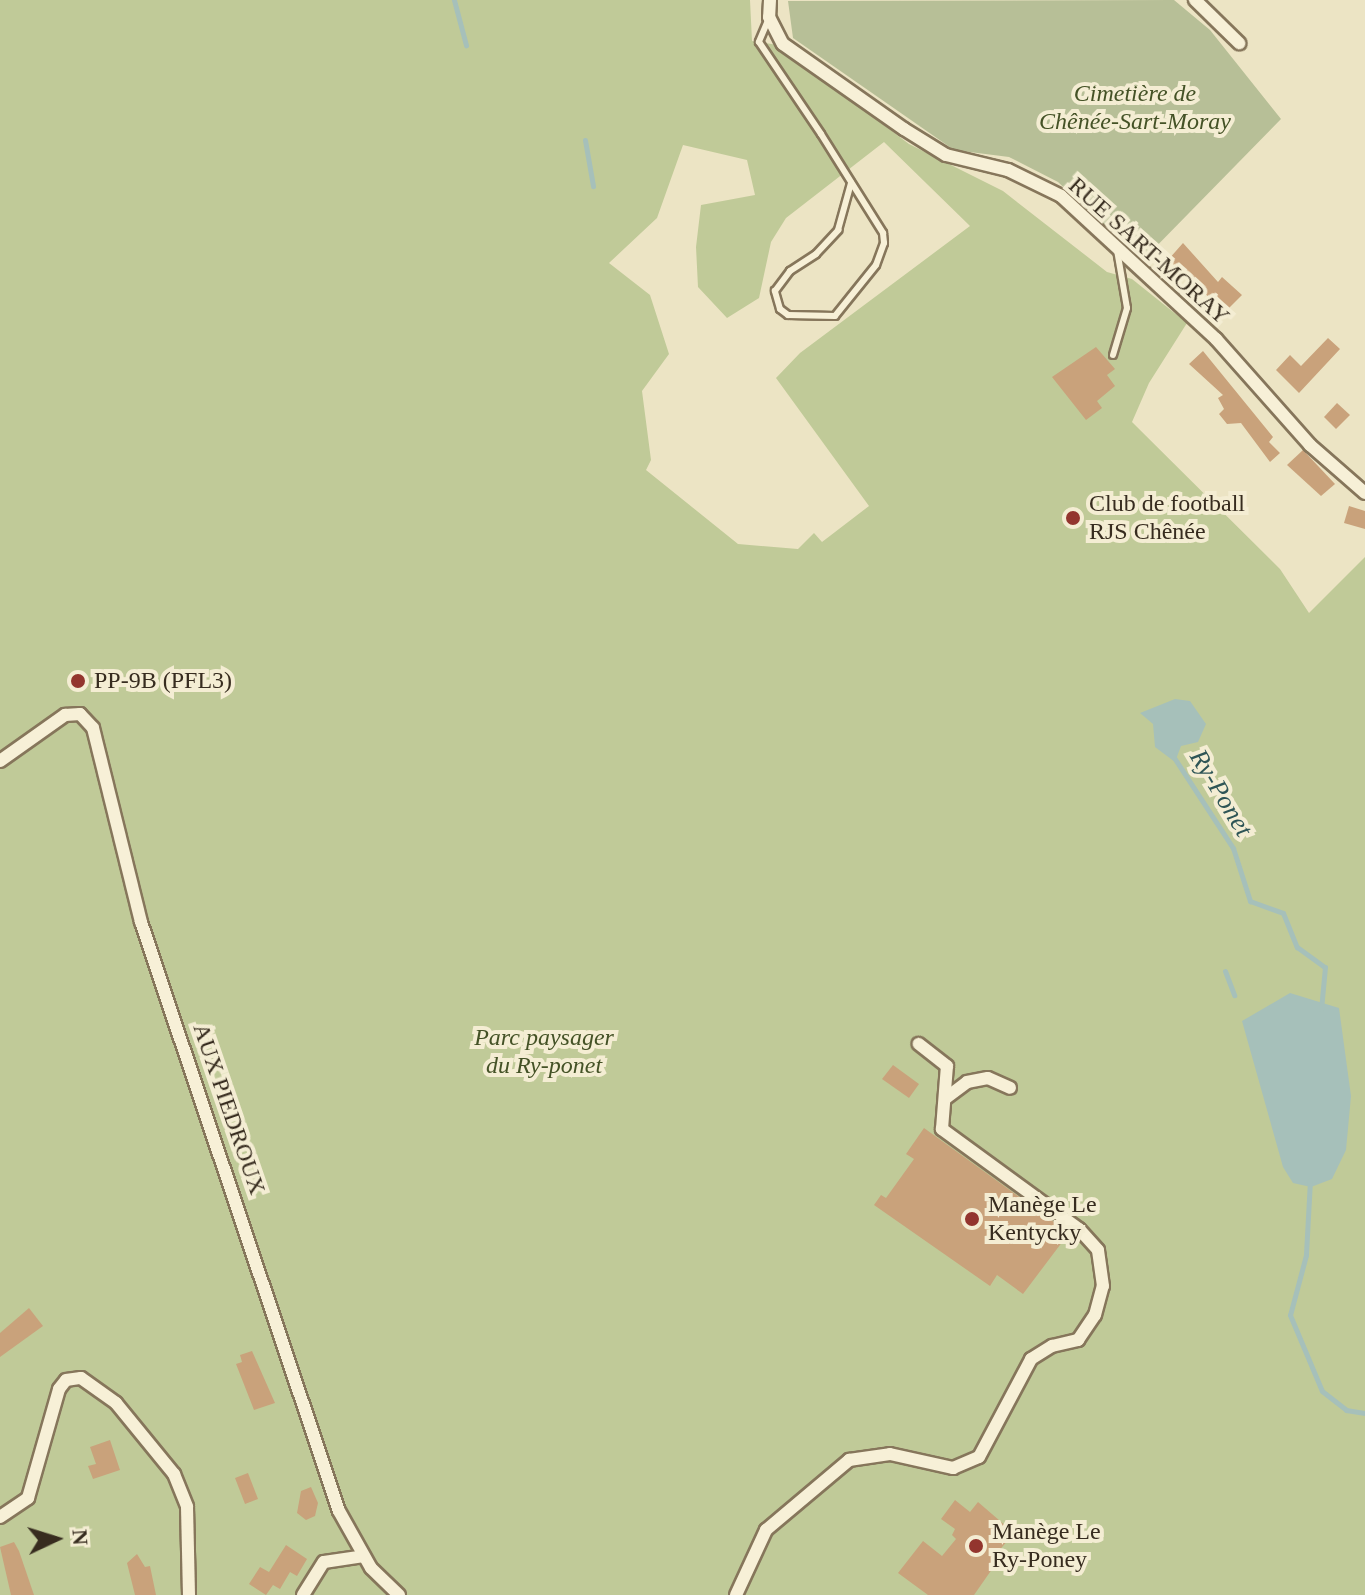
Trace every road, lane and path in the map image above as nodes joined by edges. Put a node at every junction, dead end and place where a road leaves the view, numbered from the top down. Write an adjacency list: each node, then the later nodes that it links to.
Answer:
1 (770, 0): 3 (street)
2 (1195, 0): 4 (street)
3 (769, 17): 5 (lane); 6 (street, RUE SART-MORAY)
4 (1239, 43)
5 (851, 183): 5 (lane)
6 (1116, 245): 7 (lane); 8 (street, RUE SART-MORAY)
7 (1113, 355)
8 (1365, 493)
9 (0, 761): 14 (street, AUX PIEDROUX)
10 (919, 1044): 12 (street)
11 (1010, 1088): 12 (street)
12 (946, 1098): 18 (street)
13 (0, 1517): 15 (street)
14 (364, 1556): 16 (street); 17 (street, AUX PIEDROUX)
15 (189, 1595)
16 (303, 1595)
17 (399, 1595)
18 (736, 1595)

